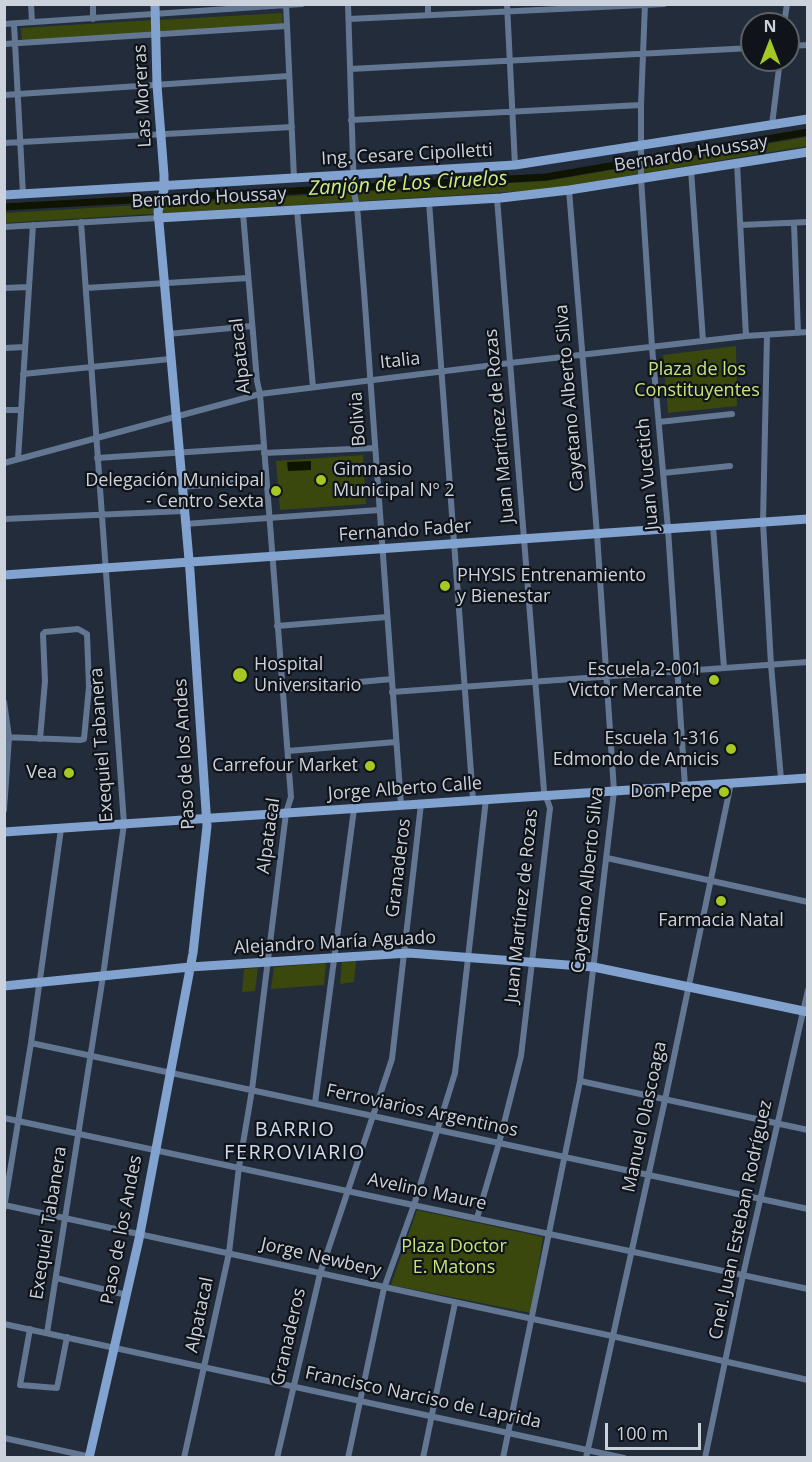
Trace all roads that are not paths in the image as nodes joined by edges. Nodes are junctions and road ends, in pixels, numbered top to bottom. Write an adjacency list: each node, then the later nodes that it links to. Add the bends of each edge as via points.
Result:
1 (32, 4): 15 (street)
2 (93, 4): 13 (street)
3 (302, 4): 7 (street)
4 (348, 4): 14 (street, Bolivia)
5 (428, 4): 12 (street)
6 (664, 4): 8 (street)
7 (286, 5): 11 (street); 18 (street)
8 (645, 5): 9 (street); 23 (street, Juan Vucetich)
9 (584, 6): 10 (street)
10 (507, 7): 12 (street); 24 (street)
11 (155, 9): 13 (street); 19 (street, Las Moreras)
12 (428, 15): 14 (street)
13 (93, 19): 15 (street)
14 (348, 19): 25 (street, Bolivia)
15 (32, 22): 17 (street)
16 (4, 24): 17 (street)
17 (14, 24): 21 (street)
18 (287, 26): 19 (street); 27 (street)
19 (156, 34): 21 (street); 28 (street, Las Moreras)
20 (4, 44): 21 (street)
21 (16, 44): 29 (street)
22 (740, 49): 23 (street)
23 (643, 54): 24 (street); 31 (street, Juan Vucetich)
24 (509, 61): 25 (street); 32 (street)
25 (350, 69): 34 (street, Bolivia)
26 (779, 72): 35 (street)
27 (289, 76): 28 (street); 36 (street)
28 (157, 85): 29 (street); 37 (street, Las Moreras)
29 (19, 94): 30 (street); 38 (street)
30 (4, 95)
31 (641, 105): 32 (street); 41 (street, Juan Vucetich)
32 (513, 112): 34 (street); 43 (street)
33 (807, 119): 35 (street, Ing. Cesare Cipolletti)
34 (351, 120): 46 (street, Bolivia)
35 (772, 125): 41 (street, Ing. Cesare Cipolletti)
36 (292, 127): 37 (street); 45 (street)
37 (160, 134): 38 (street); 48 (street, Las Moreras)
38 (21, 142): 39 (street); 50 (street)
39 (4, 143)
40 (807, 152): 42 (street, Bernardo Houssay)
41 (641, 156): 43 (street, Ing. Cesare Cipolletti); 47 (street, Juan Vucetich)
42 (737, 163): 44 (street, Bernardo Houssay); 62 (street)
43 (515, 165): 46 (street, Ing. Cesare Cipolletti)
44 (691, 170): 47 (street, Bernardo Houssay); 75 (street)
45 (294, 178): 46 (street, Ing. Cesare Cipolletti); 48 (street, Ing. Cesare Cipolletti)
46 (354, 178): 54 (street, Bolivia)
47 (641, 178): 49 (street, Bernardo Houssay); 77 (street, Juan Vucetich)
48 (164, 188): 50 (street, Ing. Cesare Cipolletti); 57 (street, Paso de los Andes)
49 (569, 190): 52 (street, Bernardo Houssay); 79 (street, Cayetano Alberto Silva)
50 (23, 194): 51 (street, Ing. Cesare Cipolletti)
51 (4, 195)
52 (497, 198): 53 (street, Bernardo Houssay); 81 (street, Juan Martínez de Rozas)
53 (429, 202): 54 (street, Bernardo Houssay); 83 (street)
54 (357, 206): 55 (street, Bernardo Houssay); 85 (street, Bolivia)
55 (297, 210): 56 (street, Bernardo Houssay); 86 (street)
56 (243, 213): 57 (street, Bernardo Houssay); 64 (street, Alpatacal)
57 (159, 218): 58 (street, Bernardo Houssay); 65 (street, Paso de los Andes)
58 (81, 222): 61 (street, Bernardo Houssay); 68 (street, Exequiel Tabanera)
59 (807, 222): 60 (street)
60 (794, 223): 62 (street); 71 (street)
61 (33, 225): 63 (street, Bernardo Houssay); 66 (street)
62 (741, 225): 74 (street)
63 (4, 227)
64 (248, 278): 65 (street); 69 (street, Alpatacal)
65 (164, 283): 68 (street); 72 (street, Paso de los Andes)
66 (29, 287): 67 (street); 76 (street)
67 (4, 288)
68 (86, 288): 82 (street, Exequiel Tabanera)
69 (252, 326): 72 (street); 87 (street, Alpatacal)
70 (807, 332): 71 (street, Italia)
71 (798, 333): 73 (street, Italia)
72 (168, 334): 80 (street, Paso de los Andes)
73 (766, 335): 74 (street, Italia); 110 (street)
74 (746, 336): 75 (street, Italia)
75 (703, 341): 77 (street, Italia)
76 (25, 347): 78 (street); 84 (street)
77 (652, 347): 79 (street, Italia); 92 (street, Juan Vucetich)
78 (4, 348)
79 (581, 355): 81 (street, Italia); 114 (street, Cayetano Alberto Silva)
80 (170, 358): 82 (street); 91 (street, Paso de los Andes)
81 (510, 363): 83 (street, Italia); 115 (street, Juan Martínez de Rozas)
82 (91, 367): 84 (street); 93 (street, Exequiel Tabanera)
83 (442, 371): 85 (street, Italia); 116 (street)
84 (23, 374): 89 (street)
85 (370, 379): 86 (street, Italia); 94 (street, Bolivia)
86 (313, 387): 87 (street, Italia)
87 (260, 394): 91 (street, Italia); 95 (street, Alpatacal)
88 (4, 410): 89 (street)
89 (21, 410): 98 (street)
90 (732, 414): 92 (street)
91 (175, 417): 93 (street, Italia); 96 (street, Paso de los Andes)
92 (659, 422): 101 (street, Juan Vucetich)
93 (96, 438): 97 (street, Exequiel Tabanera); 98 (street, Italia)
94 (375, 448): 95 (street); 104 (street, Bolivia)
95 (264, 450): 96 (street); 102 (street, Alpatacal)
96 (178, 453): 97 (street); 103 (street, Paso de los Andes)
97 (98, 458): 106 (street, Exequiel Tabanera)
98 (18, 459): 99 (street, Italia)
99 (4, 463)
100 (730, 466): 101 (street)
101 (663, 473): 113 (street, Juan Vucetich)
102 (266, 480): 103 (street); 107 (street, Alpatacal)
103 (182, 487): 105 (street, Paso de los Andes)
104 (380, 510): 107 (street); 117 (street, Bolivia)
105 (184, 511): 106 (street); 111 (street, Paso de los Andes)
106 (101, 513): 108 (street); 120 (street, Exequiel Tabanera)
107 (269, 518): 111 (street); 118 (street, Alpatacal)
108 (4, 519)
109 (807, 519): 110 (street, Fernando Fader)
110 (763, 522): 112 (street, Fernando Fader); 125 (street)
111 (185, 524): 119 (street, Paso de los Andes)
112 (713, 526): 113 (street, Fernando Fader); 126 (street)
113 (668, 529): 114 (street, Fernando Fader); 127 (street, Juan Vucetich)
114 (597, 534): 115 (street, Fernando Fader); 128 (street, Cayetano Alberto Silva)
115 (524, 539): 116 (street, Fernando Fader); 130 (street, Juan Martínez de Rozas)
116 (455, 544): 117 (street, Fernando Fader); 131 (street)
117 (382, 550): 118 (street, Fernando Fader); 122 (street, Bolivia)
118 (272, 557): 119 (street, Fernando Fader); 123 (street, Alpatacal)
119 (189, 562): 120 (street, Fernando Fader); 153 (street, Paso de los Andes)
120 (105, 568): 121 (street, Fernando Fader); 154 (street, Exequiel Tabanera)
121 (4, 575)
122 (387, 617): 123 (street); 129 (street, Bolivia)
123 (277, 626): 132 (street, Alpatacal)
124 (807, 662): 125 (street)
125 (771, 664): 126 (street); 141 (street)
126 (724, 668): 127 (street)
127 (678, 671): 128 (street); 143 (street, Juan Vucetich)
128 (606, 676): 130 (street); 144 (street, Cayetano Alberto Silva)
129 (392, 679): 132 (street); 133 (street, Bolivia)
130 (536, 681): 131 (street); 145 (street, Juan Martínez de Rozas)
131 (465, 687): 133 (street); 146 (street)
132 (283, 689): 138 (street, Alpatacal)
133 (392, 692): 137 (street, Bolivia)
134 (4, 702): 135 (street)
135 (7, 737): 136 (street); 139 (street)
136 (40, 739): 136 (street, via 80,740 86,736 89,677 84,630 43,634 45,681)
137 (396, 742): 138 (street); 149 (street, Bolivia)
138 (288, 751): 152 (street, Alpatacal, via 291,797)
139 (6, 767): 151 (street)
140 (807, 778): 141 (street, Jorge Alberto Calle)
141 (781, 779): 142 (street, Jorge Alberto Calle)
142 (731, 783): 143 (street, Jorge Alberto Calle); 158 (street, Manuel Olascoaga)
143 (685, 786): 144 (street, Jorge Alberto Calle)
144 (614, 791): 145 (street, Jorge Alberto Calle); 157 (street, Cayetano Alberto Silva)
145 (545, 795): 147 (street, Jorge Alberto Calle); 163 (street, Juan Martínez de Rozas, via 550,808)
146 (473, 800): 147 (street, Jorge Alberto Calle); 148 (street, Jorge Alberto Calle)
147 (486, 800): 161 (street)
148 (422, 804): 149 (street, Jorge Alberto Calle); 160 (street, Granaderos)
149 (400, 805): 150 (street, Jorge Alberto Calle)
150 (354, 809): 152 (street, Jorge Alberto Calle); 162 (street)
151 (4, 810)
152 (286, 813): 153 (street, Jorge Alberto Calle); 164 (street, Alpatacal)
153 (207, 819): 154 (street, Jorge Alberto Calle); 165 (street, Paso de los Andes)
154 (124, 824): 155 (street, Jorge Alberto Calle); 167 (street, Exequiel Tabanera)
155 (61, 829): 156 (street, Jorge Alberto Calle); 168 (street)
156 (4, 832)
157 (607, 858): 158 (street); 166 (street, Cayetano Alberto Silva)
158 (710, 881): 159 (street); 170 (street, Manuel Olascoaga)
159 (807, 902)
160 (403, 953): 161 (street, Alejandro María Aguado); 162 (street, Alejandro María Aguado); 180 (street, Granaderos, via 392,1059)
161 (468, 956): 163 (street, Alejandro María Aguado); 184 (street, via 456,1065)
162 (335, 957): 164 (street, Alejandro María Aguado); 179 (street)
163 (531, 961): 166 (street, Alejandro María Aguado); 187 (street, Juan Martínez de Rozas, via 521,1056)
164 (267, 962): 165 (street, Alejandro María Aguado); 177 (street, Alpatacal)
165 (190, 967): 167 (street, Alejandro María Aguado); 175 (street, Paso de los Andes)
166 (594, 967): 170 (street, Alejandro María Aguado); 176 (street, Cayetano Alberto Silva)
167 (103, 976): 168 (street, Alejandro María Aguado); 174 (street, Exequiel Tabanera)
168 (40, 982): 169 (street, Alejandro María Aguado); 173 (street)
169 (4, 986)
170 (689, 986): 172 (street, Alejandro María Aguado); 178 (street, Manuel Olascoaga)
171 (807, 990): 172 (street, Cnel. Juan Esteban Rodríguez)
172 (805, 1011): 183 (street, Cnel. Juan Esteban Rodríguez)
173 (31, 1043): 174 (street, Ferroviarios Argentinos); 182 (street)
174 (90, 1055): 175 (street, Ferroviarios Argentinos); 186 (street, Exequiel Tabanera)
175 (170, 1072): 177 (street, Ferroviarios Argentinos); 188 (street, Paso de los Andes)
176 (580, 1081): 178 (street); 189 (street, Cayetano Alberto Silva)
177 (252, 1090): 179 (street, Ferroviarios Argentinos); 190 (street, Alpatacal)
178 (665, 1100): 183 (street); 191 (street, Manuel Olascoaga)
179 (315, 1103): 180 (street, Ferroviarios Argentinos)
180 (372, 1116): 184 (street, Ferroviarios Argentinos); 192 (street, Granaderos)
181 (4, 1118): 182 (street, Avelino Maure)
182 (18, 1120): 186 (street, Avelino Maure); 195 (street)
183 (777, 1123): 185 (street); 193 (street, Cnel. Juan Esteban Rodríguez)
184 (438, 1130): 187 (street, Ferroviarios Argentinos); 194 (street)
185 (807, 1130)
186 (78, 1133): 188 (street, Avelino Maure); 197 (street, Exequiel Tabanera)
187 (499, 1143): 189 (street, Ferroviarios Argentinos); 198 (street, Juan Martínez de Rozas)
188 (155, 1150): 190 (street, Avelino Maure); 200 (street, Paso de los Andes)
189 (566, 1157): 191 (street, Ferroviarios Argentinos); 199 (street, Cayetano Alberto Silva)
190 (239, 1167): 192 (street, Avelino Maure); 202 (street, Alpatacal)
191 (648, 1174): 193 (street, Ferroviarios Argentinos); 201 (street, Manuel Olascoaga)
192 (349, 1191): 194 (street, Avelino Maure); 203 (street, Granaderos)
193 (760, 1198): 196 (street, Ferroviarios Argentinos); 204 (street, Cnel. Juan Esteban Rodríguez)
194 (414, 1205): 198 (street, Avelino Maure); 206 (street)
195 (5, 1206): 197 (street, Jorge Newbery)
196 (807, 1209)
197 (65, 1218): 200 (street, Jorge Newbery); 205 (street, Exequiel Tabanera)
198 (477, 1218): 199 (street, Avelino Maure)
199 (550, 1233): 201 (street, Avelino Maure); 210 (street, Cayetano Alberto Silva)
200 (140, 1234): 202 (street, Jorge Newbery); 208 (street, Paso de los Andes)
201 (631, 1251): 204 (street, Avelino Maure); 214 (street, Manuel Olascoaga)
202 (229, 1253): 203 (street, Jorge Newbery); 218 (street, Alpatacal)
203 (320, 1274): 206 (street, Jorge Newbery); 220 (street, Granaderos)
204 (743, 1275): 207 (street, Avelino Maure); 217 (street, Cnel. Juan Esteban Rodríguez)
205 (56, 1278): 208 (street); 213 (street, Exequiel Tabanera)
206 (384, 1288): 209 (street, Jorge Newbery); 221 (street)
207 (807, 1289)
208 (127, 1295): 216 (street, Paso de los Andes)
209 (455, 1303): 210 (street, Jorge Newbery); 222 (street)
210 (532, 1319): 214 (street, Jorge Newbery); 223 (street, Cayetano Alberto Silva)
211 (4, 1324): 212 (street, Francisco Narciso de Laprida)
212 (30, 1329): 213 (street, Francisco Narciso de Laprida); 215 (street, via 20,1385 57,1388)
213 (47, 1333): 215 (street, Francisco Narciso de Laprida)
214 (612, 1336): 217 (street, Jorge Newbery); 225 (street, Manuel Olascoaga)
215 (67, 1337): 216 (street, Francisco Narciso de Laprida)
216 (116, 1347): 218 (street, Francisco Narciso de Laprida); 226 (street, Paso de los Andes)
217 (726, 1361): 219 (street, Jorge Newbery); 234 (street, Cnel. Juan Esteban Rodríguez)
218 (204, 1366): 220 (street, Francisco Narciso de Laprida); 227 (street, Alpatacal)
219 (807, 1380)
220 (294, 1385): 221 (street, Francisco Narciso de Laprida); 228 (street, Granaderos)
221 (361, 1400): 222 (street, Francisco Narciso de Laprida); 229 (street)
222 (432, 1415): 223 (street, Francisco Narciso de Laprida); 230 (street)
223 (508, 1432): 225 (street, Francisco Narciso de Laprida); 231 (street, Cayetano Alberto Silva)
224 (4, 1438): 226 (street)
225 (587, 1449): 232 (street, Manuel Olascoaga); 233 (street, Francisco Narciso de Laprida)
226 (90, 1457)
227 (184, 1458)
228 (277, 1458)
229 (348, 1458)
230 (423, 1458)
231 (503, 1458)
232 (586, 1458)
233 (624, 1458)
234 (705, 1458)

